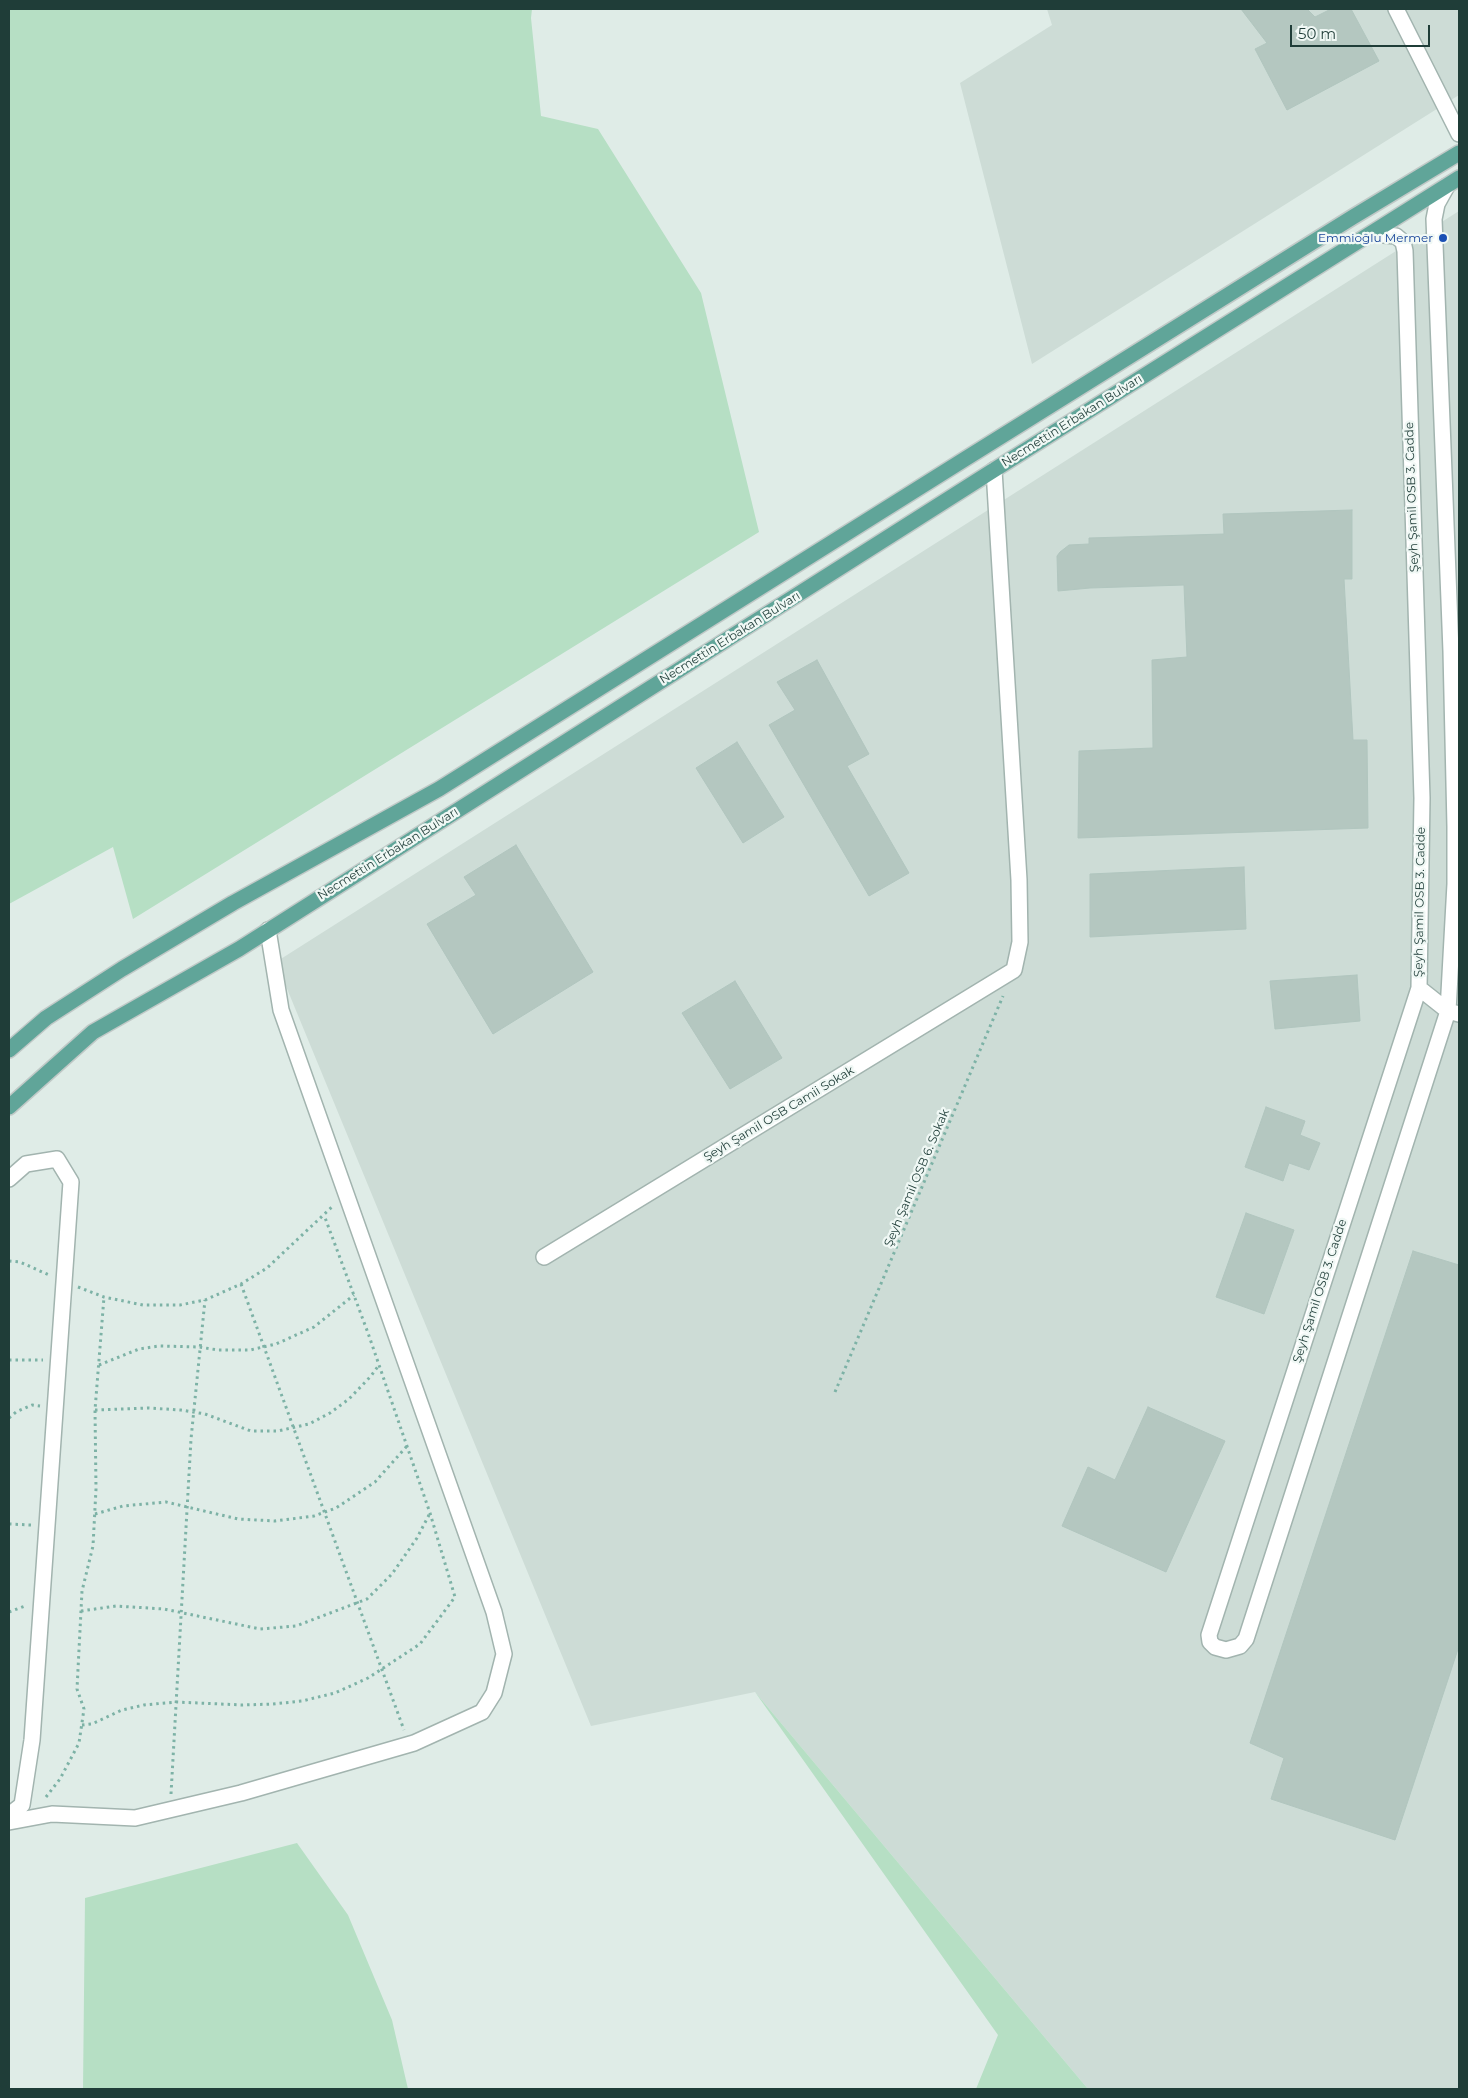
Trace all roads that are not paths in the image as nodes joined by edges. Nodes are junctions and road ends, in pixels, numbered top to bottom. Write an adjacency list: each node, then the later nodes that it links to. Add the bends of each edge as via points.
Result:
1 (1396, 9): 2 (street)
2 (1459, 134)
3 (1459, 153): 10 (main road, Necmettin Erbakan Bulvarı, via 439,789 233,903 122,969 46,1018)
4 (1453, 182): 5 (main road, Necmettin Erbakan Bulvarı); 9 (street, via 1437,204 1434,219 1451,651 1455,817)
5 (1371, 234): 6 (main road, Necmettin Erbakan Bulvarı); 8 (street, Şeyh Şamil OSB 3. Cadde, via 1396,236 1404,242 1405,251 1422,798)
6 (994, 470): 7 (main road, Necmettin Erbakan Bulvarı); 13 (street, Şeyh Şamil OSB Camii Sokak, via 1019,880 1020,942 1014,970)
7 (268, 930): 11 (main road, Necmettin Erbakan Bulvarı, via 93,1032); 15 (street, via 281,1010 494,1612 504,1654 494,1693 482,1712 410,1744 241,1793 136,1818 52,1814)
8 (1419, 988): 9 (street); 9 (street, Şeyh Şamil OSB 3. Cadde, via 1209,1635 1214,1647 1226,1650 1240,1646 1246,1639)
9 (1454, 1013)
10 (9, 1050)
11 (9, 1107)
12 (9, 1179): 14 (street, via 26,1164 57,1159 71,1182 32,1740 22,1805)
13 (544, 1258)
14 (9, 1815)
15 (9, 1822)

